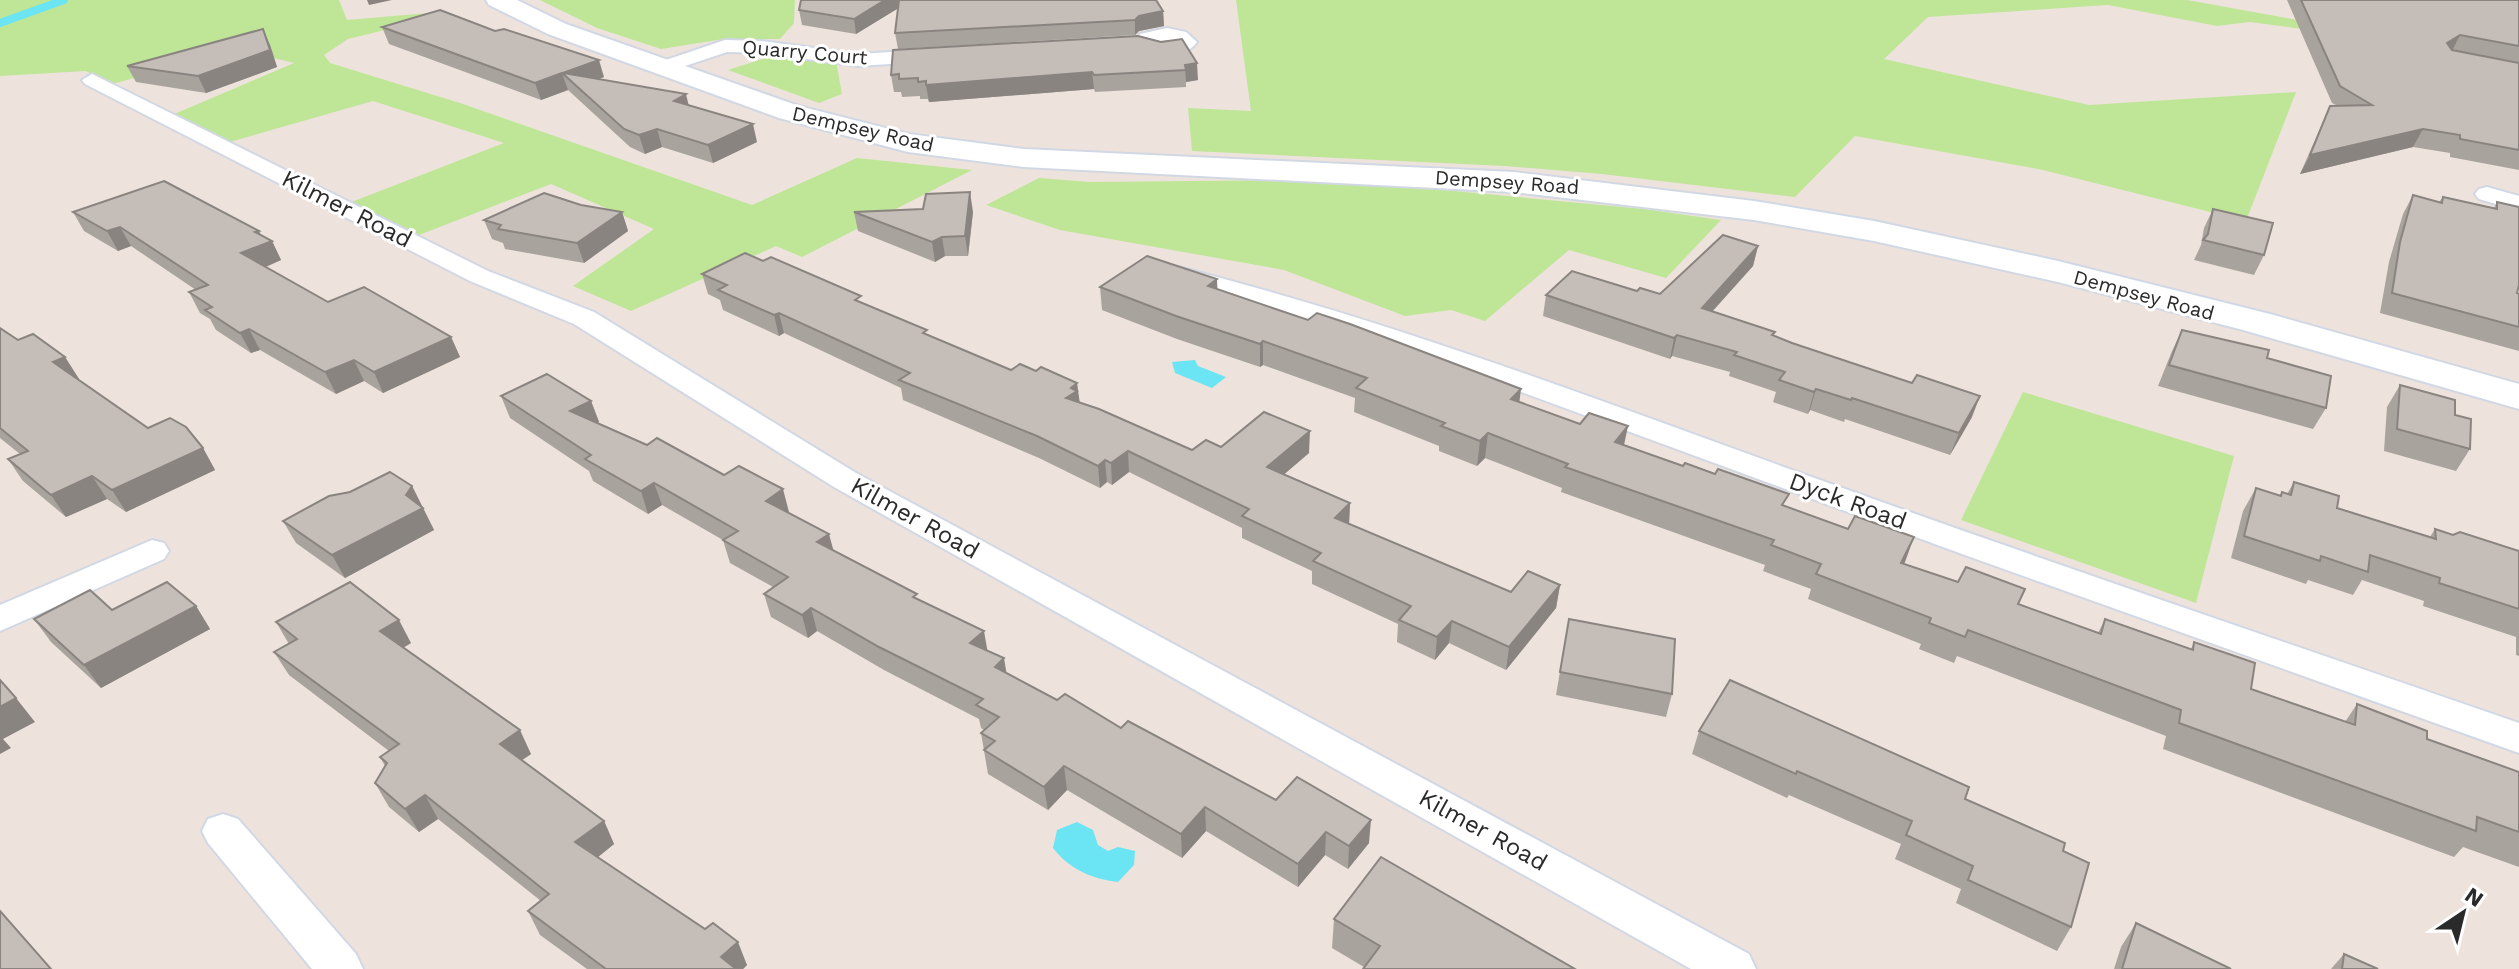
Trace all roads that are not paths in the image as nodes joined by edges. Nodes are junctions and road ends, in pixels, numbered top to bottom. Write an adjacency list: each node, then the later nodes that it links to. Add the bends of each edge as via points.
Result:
1 (498, 0): 3 (street, Dempsey Road, via 557,29)
2 (954, 54): 3 (street, Quarry Court, via 859,60 725,46)
3 (661, 68): 8 (street, Dempsey Road, via 827,124 982,154 1514,182 1800,218 1992,255)
4 (92, 80): 14 (street, Kilmer Road, via 479,276 584,318 845,480)
5 (2487, 194): 6 (street)
6 (2519, 204)
7 (1174, 274): 11 (street, Dyck Road, via 1279,300 1413,343)
8 (2519, 397)
9 (152, 551): 10 (street)
10 (0, 619)
11 (2519, 738)
12 (223, 831): 13 (street)
13 (340, 969)
14 (1733, 969)

